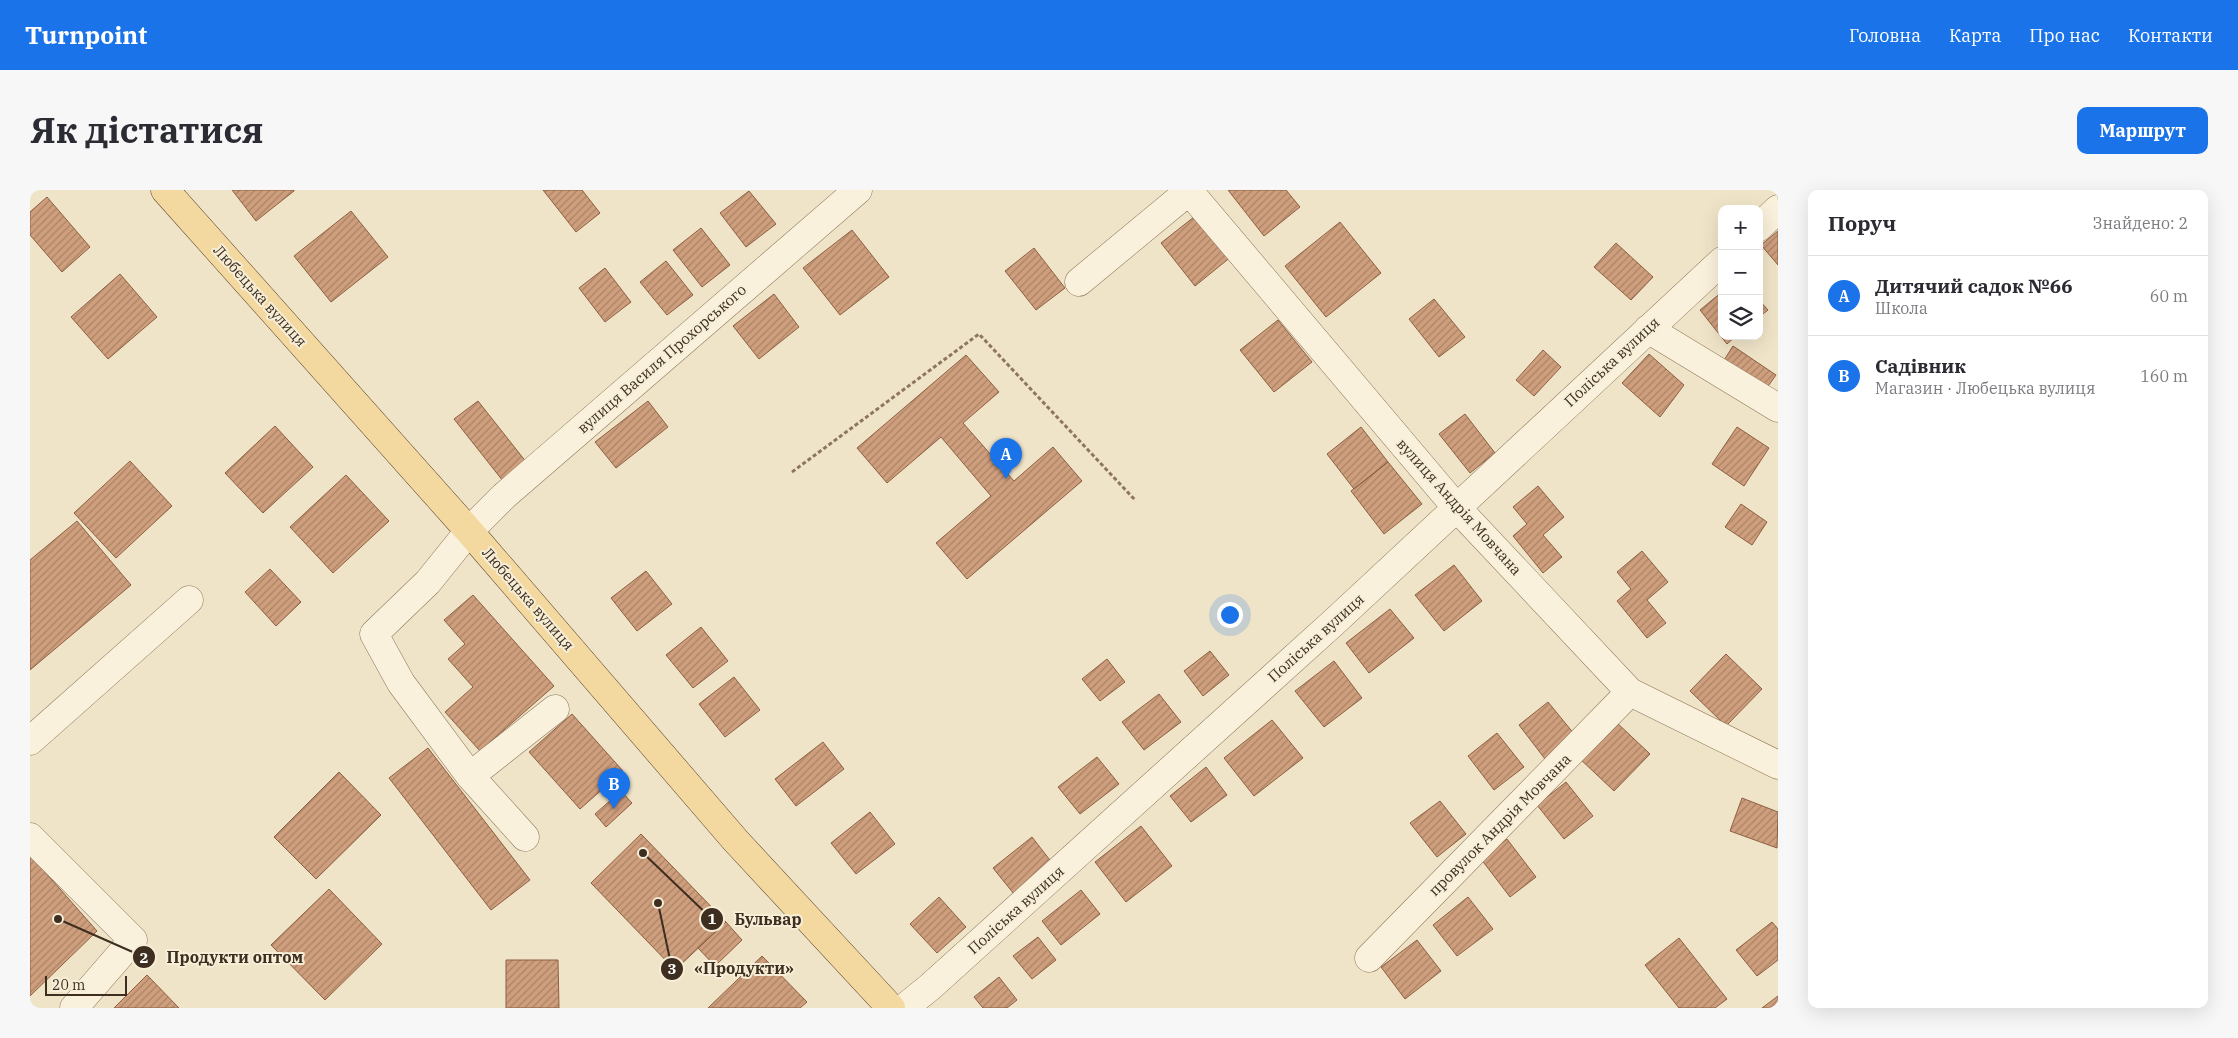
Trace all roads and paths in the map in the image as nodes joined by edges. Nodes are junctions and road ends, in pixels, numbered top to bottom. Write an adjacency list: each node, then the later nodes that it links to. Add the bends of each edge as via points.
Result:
1 (165, 190): 13 (main road, Любецька вулиця)
2 (858, 190): 13 (street, вулиця Василя Прохорського, via 504,496)
3 (1189, 190): 7 (street); 12 (street, вулиця Андрія Мовчана)
4 (1778, 209): 5 (street)
5 (1763, 222)
6 (1718, 265): 8 (street, Поліська вулиця)
7 (1079, 282)
8 (1648, 329): 9 (street); 12 (street, Поліська вулиця)
9 (1778, 408)
10 (792, 472): 11 (path, via 979,334)
11 (1136, 501)
12 (1456, 507): 15 (street, вулиця Андрія Мовчана); 25 (street, Поліська вулиця, via 1326,630)
13 (469, 531): 19 (street, вулиця Василя Прохорського, via 428,582 374,634 401,683); 24 (main road, Любецька вулиця, via 678,775)
14 (189, 600): 17 (street)
15 (1630, 692): 18 (street, вулиця Андрія Мовчана); 22 (street, провулок Андрія Мовчана)
16 (555, 709): 19 (street)
17 (30, 741)
18 (1778, 765)
19 (470, 776): 20 (street)
20 (525, 837)
21 (30, 838): 23 (street, via 133,940)
22 (1369, 958)
23 (74, 1008)
24 (891, 1008)
25 (904, 1008)

